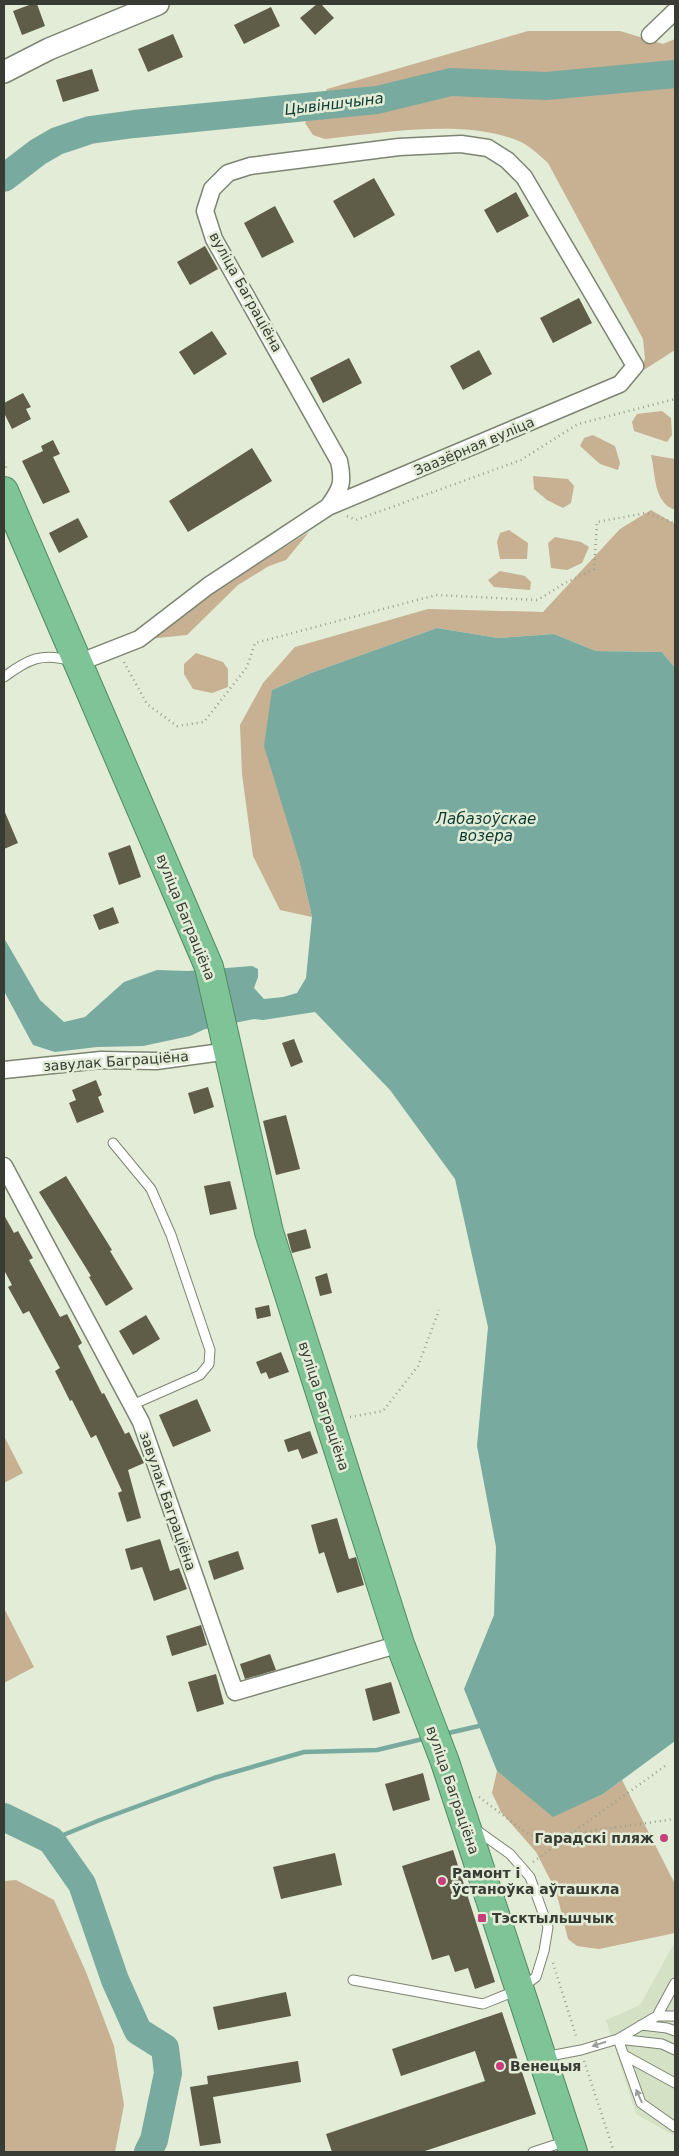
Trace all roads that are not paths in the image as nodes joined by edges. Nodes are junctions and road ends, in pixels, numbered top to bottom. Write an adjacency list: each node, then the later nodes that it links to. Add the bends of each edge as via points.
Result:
1 (158, 4): 4 (street, via 49,49)
2 (675, 10): 3 (street)
3 (650, 35)
4 (4, 72)
5 (620, 384): 7 (street, Заазёрная вуліца); 7 (street, вуліца Баграціёна, via 635,366 524,177 507,160 488,148 461,144 398,147 258,165 228,173 212,189 205,212 214,239 339,461 340,491)
6 (4, 491): 8 (highway, вуліца Баграціёна)
7 (328, 507): 8 (street, вуліца Баграціёна, via 208,586 139,639)
8 (78, 662): 9 (lane, via 57,656 34,658); 10 (highway, вуліца Баграціёна, via 209,967)
9 (4, 677)
10 (226, 1039): 11 (street, завулак Баграціёна, via 156,1061 102,1060); 15 (highway, вуліца Баграціёна, via 269,1232)
11 (4, 1070)
12 (113, 1143): 14 (lane, via 151,1189 171,1235 210,1350 209,1364 200,1375)
13 (4, 1166): 14 (street, завулак Баграціёна)
14 (132, 1405): 15 (street, завулак Баграціёна, via 141,1422 234,1692)
15 (400, 1644): 16 (highway, вуліца Баграціёна)
16 (464, 1822): 19 (highway, вуліца Баграціёна); 19 (lane, via 510,1854 530,1877 548,1927 536,1977)
17 (352, 1980): 19 (lane, via 483,2004)
18 (675, 1983): 21 (lane)
19 (520, 1989): 27 (highway, вуліца Баграціёна)
20 (673, 2015): 21 (lane)
21 (657, 2016): 22 (lane)
22 (641, 2025): 23 (lane); 24 (lane)
23 (675, 2032)
24 (618, 2039): 25 (lane, via 662,2044); 26 (lane); 27 (lane, one-way to 27)
25 (675, 2050)
26 (624, 2055): 28 (lane); 29 (lane, one-way to 26, via 641,2103)
27 (543, 2057): 30 (highway, вуліца Баграціёна)
28 (675, 2083)
29 (675, 2127)
30 (571, 2146): 31 (lane)
31 (533, 2152)

